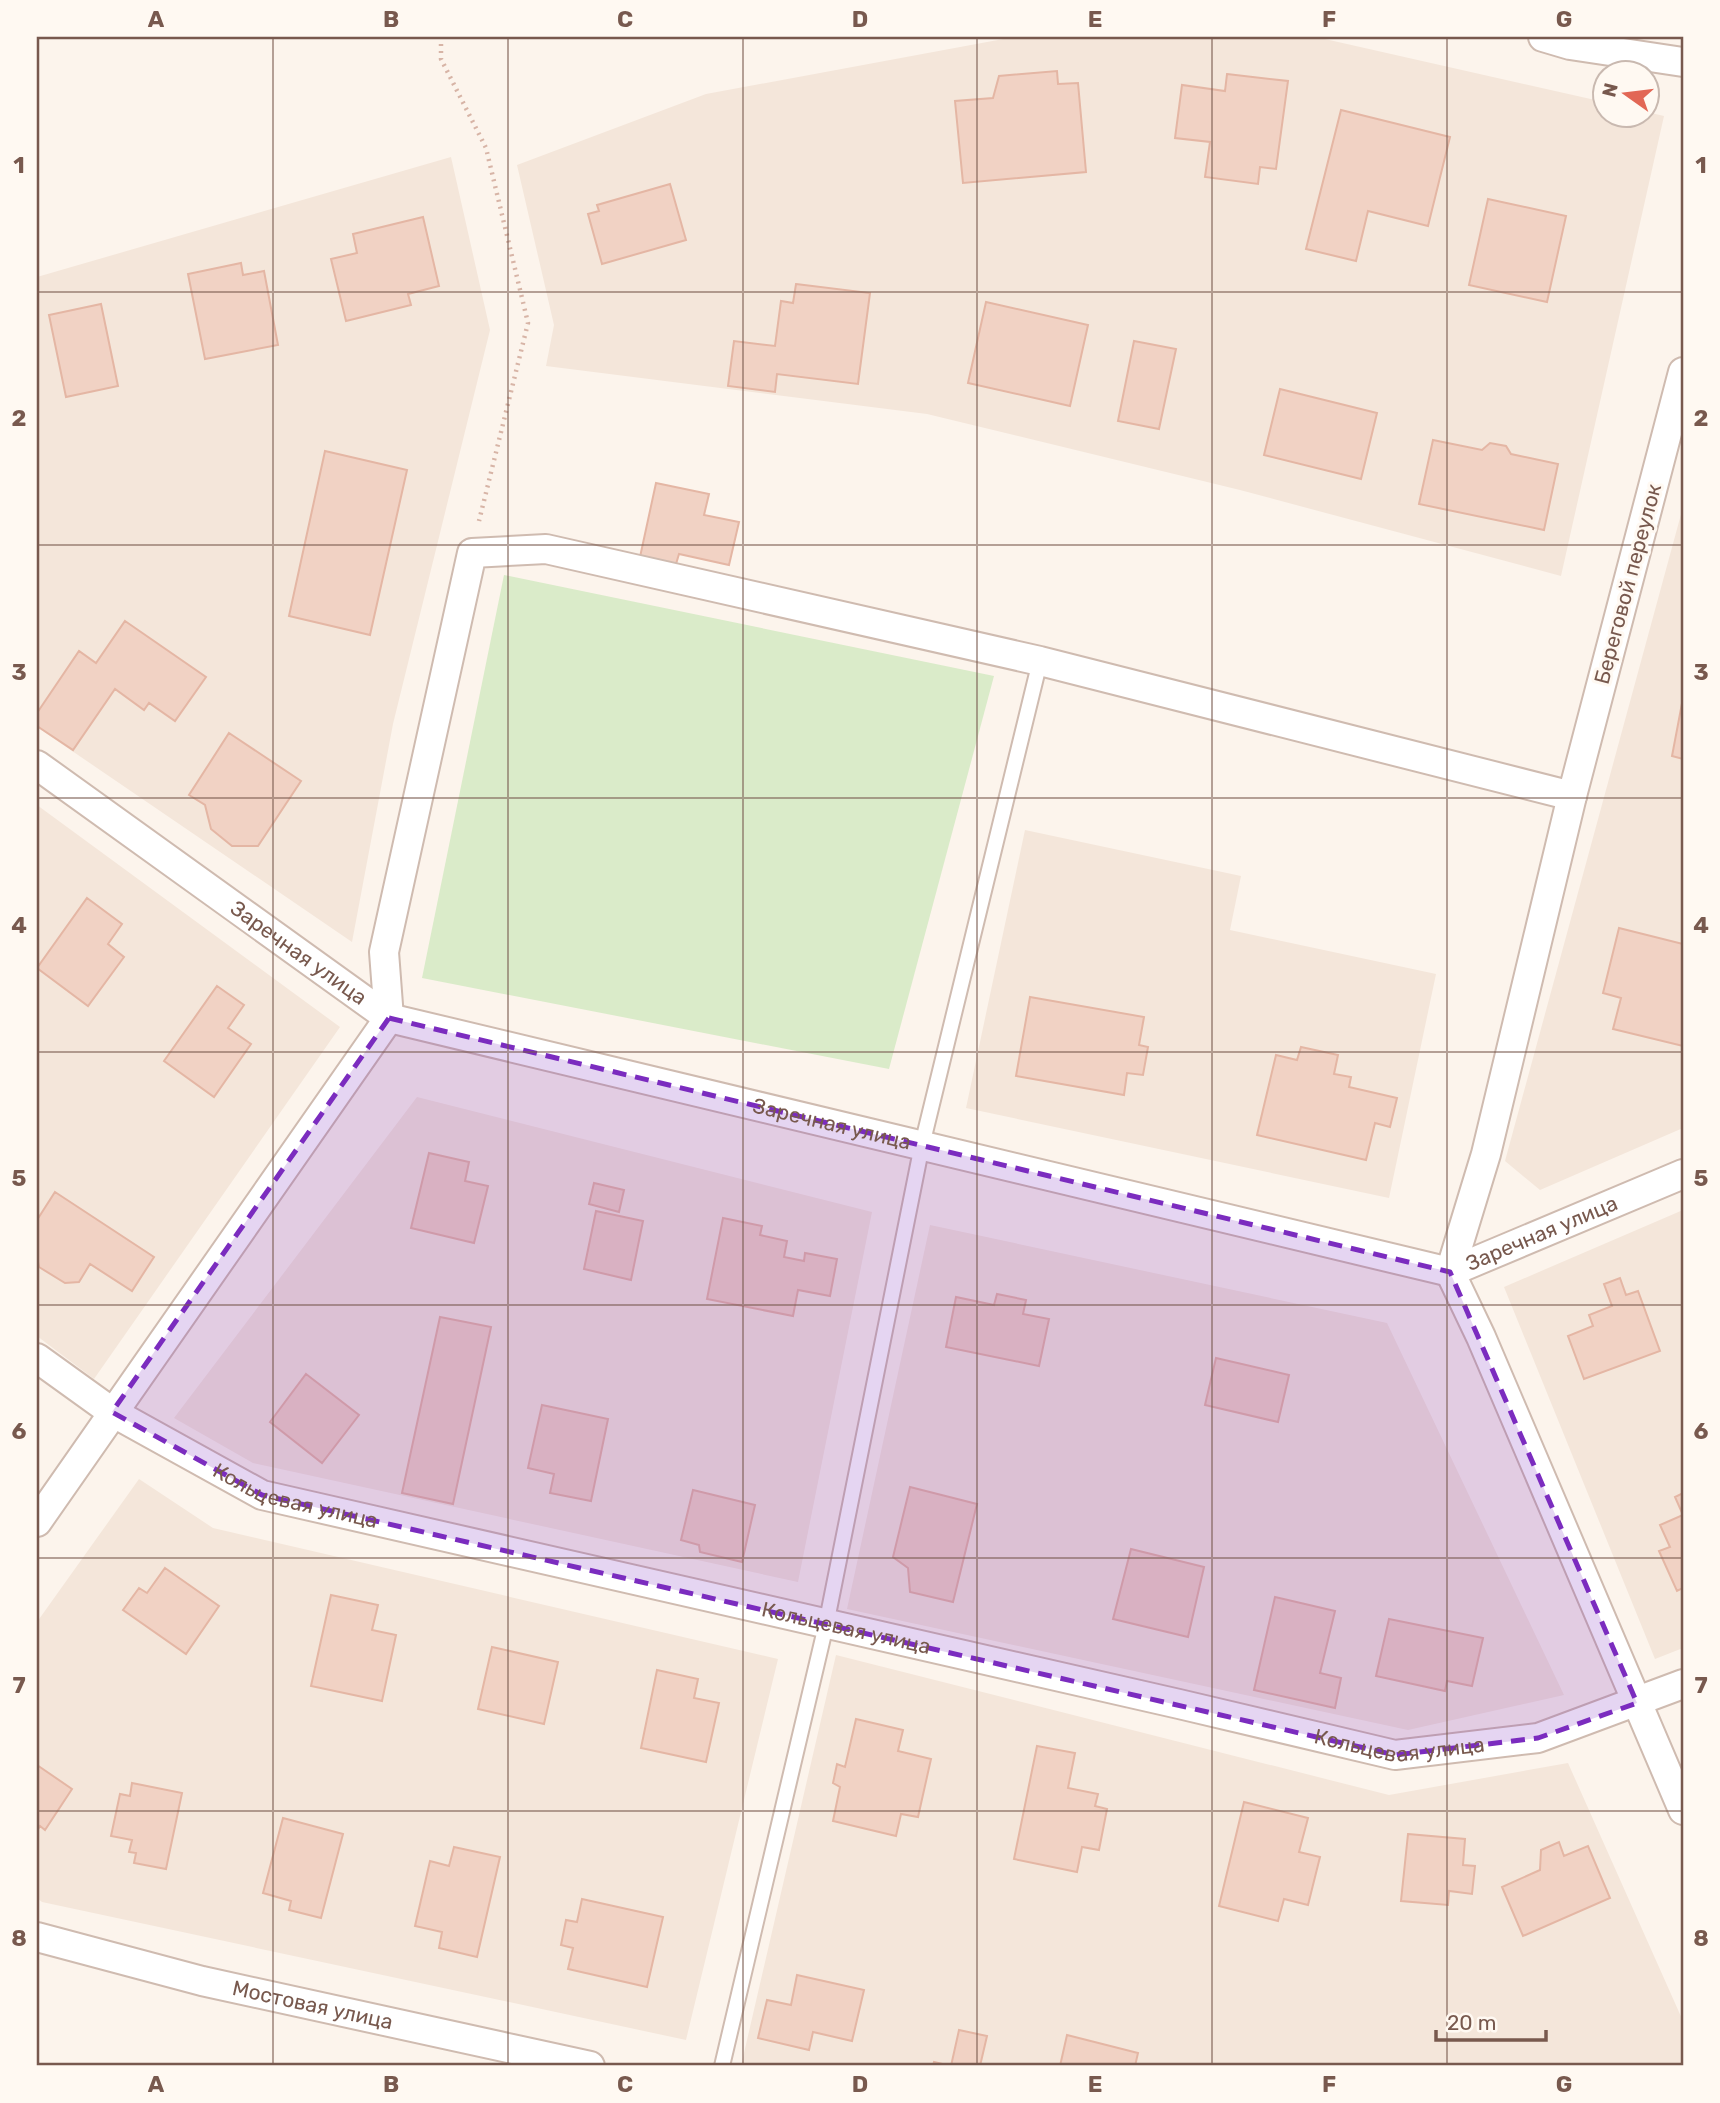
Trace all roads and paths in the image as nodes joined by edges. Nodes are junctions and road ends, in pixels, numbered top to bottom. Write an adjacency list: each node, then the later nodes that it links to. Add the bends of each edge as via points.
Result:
1 (441, 37): 5 (path, via 441,59 486,148 528,323)
2 (1544, 37): 3 (street)
3 (1683, 62)
4 (1683, 372): 8 (street, Береговой переулок)
5 (472, 553): 6 (street, via 546,549); 9 (street, via 384,952)
6 (1040, 662): 8 (street); 10 (lane)
7 (37, 765): 9 (street, Заречная улица)
8 (1572, 796): 12 (street, Береговой переулок, via 1486,1154)
9 (389, 1017): 10 (street, Заречная улица); 14 (street)
10 (922, 1145): 12 (street, Заречная улица); 16 (lane)
11 (1683, 1174): 12 (street, Заречная улица)
12 (1450, 1272): 18 (street)
13 (37, 1358): 14 (street, Кольцевая улица)
14 (112, 1412): 15 (street); 16 (street, Кольцевая улица, via 262,1495)
15 (37, 1522)
16 (826, 1625): 18 (street, Кольцевая улица, via 1395,1755 1538,1738); 22 (lane)
17 (1683, 1684): 18 (street, Кольцевая улица)
18 (1637, 1703): 19 (street)
19 (1683, 1810)
20 (37, 1937): 21 (street, Мостовая улица, via 202,1981)
21 (590, 2066)
22 (722, 2066)

